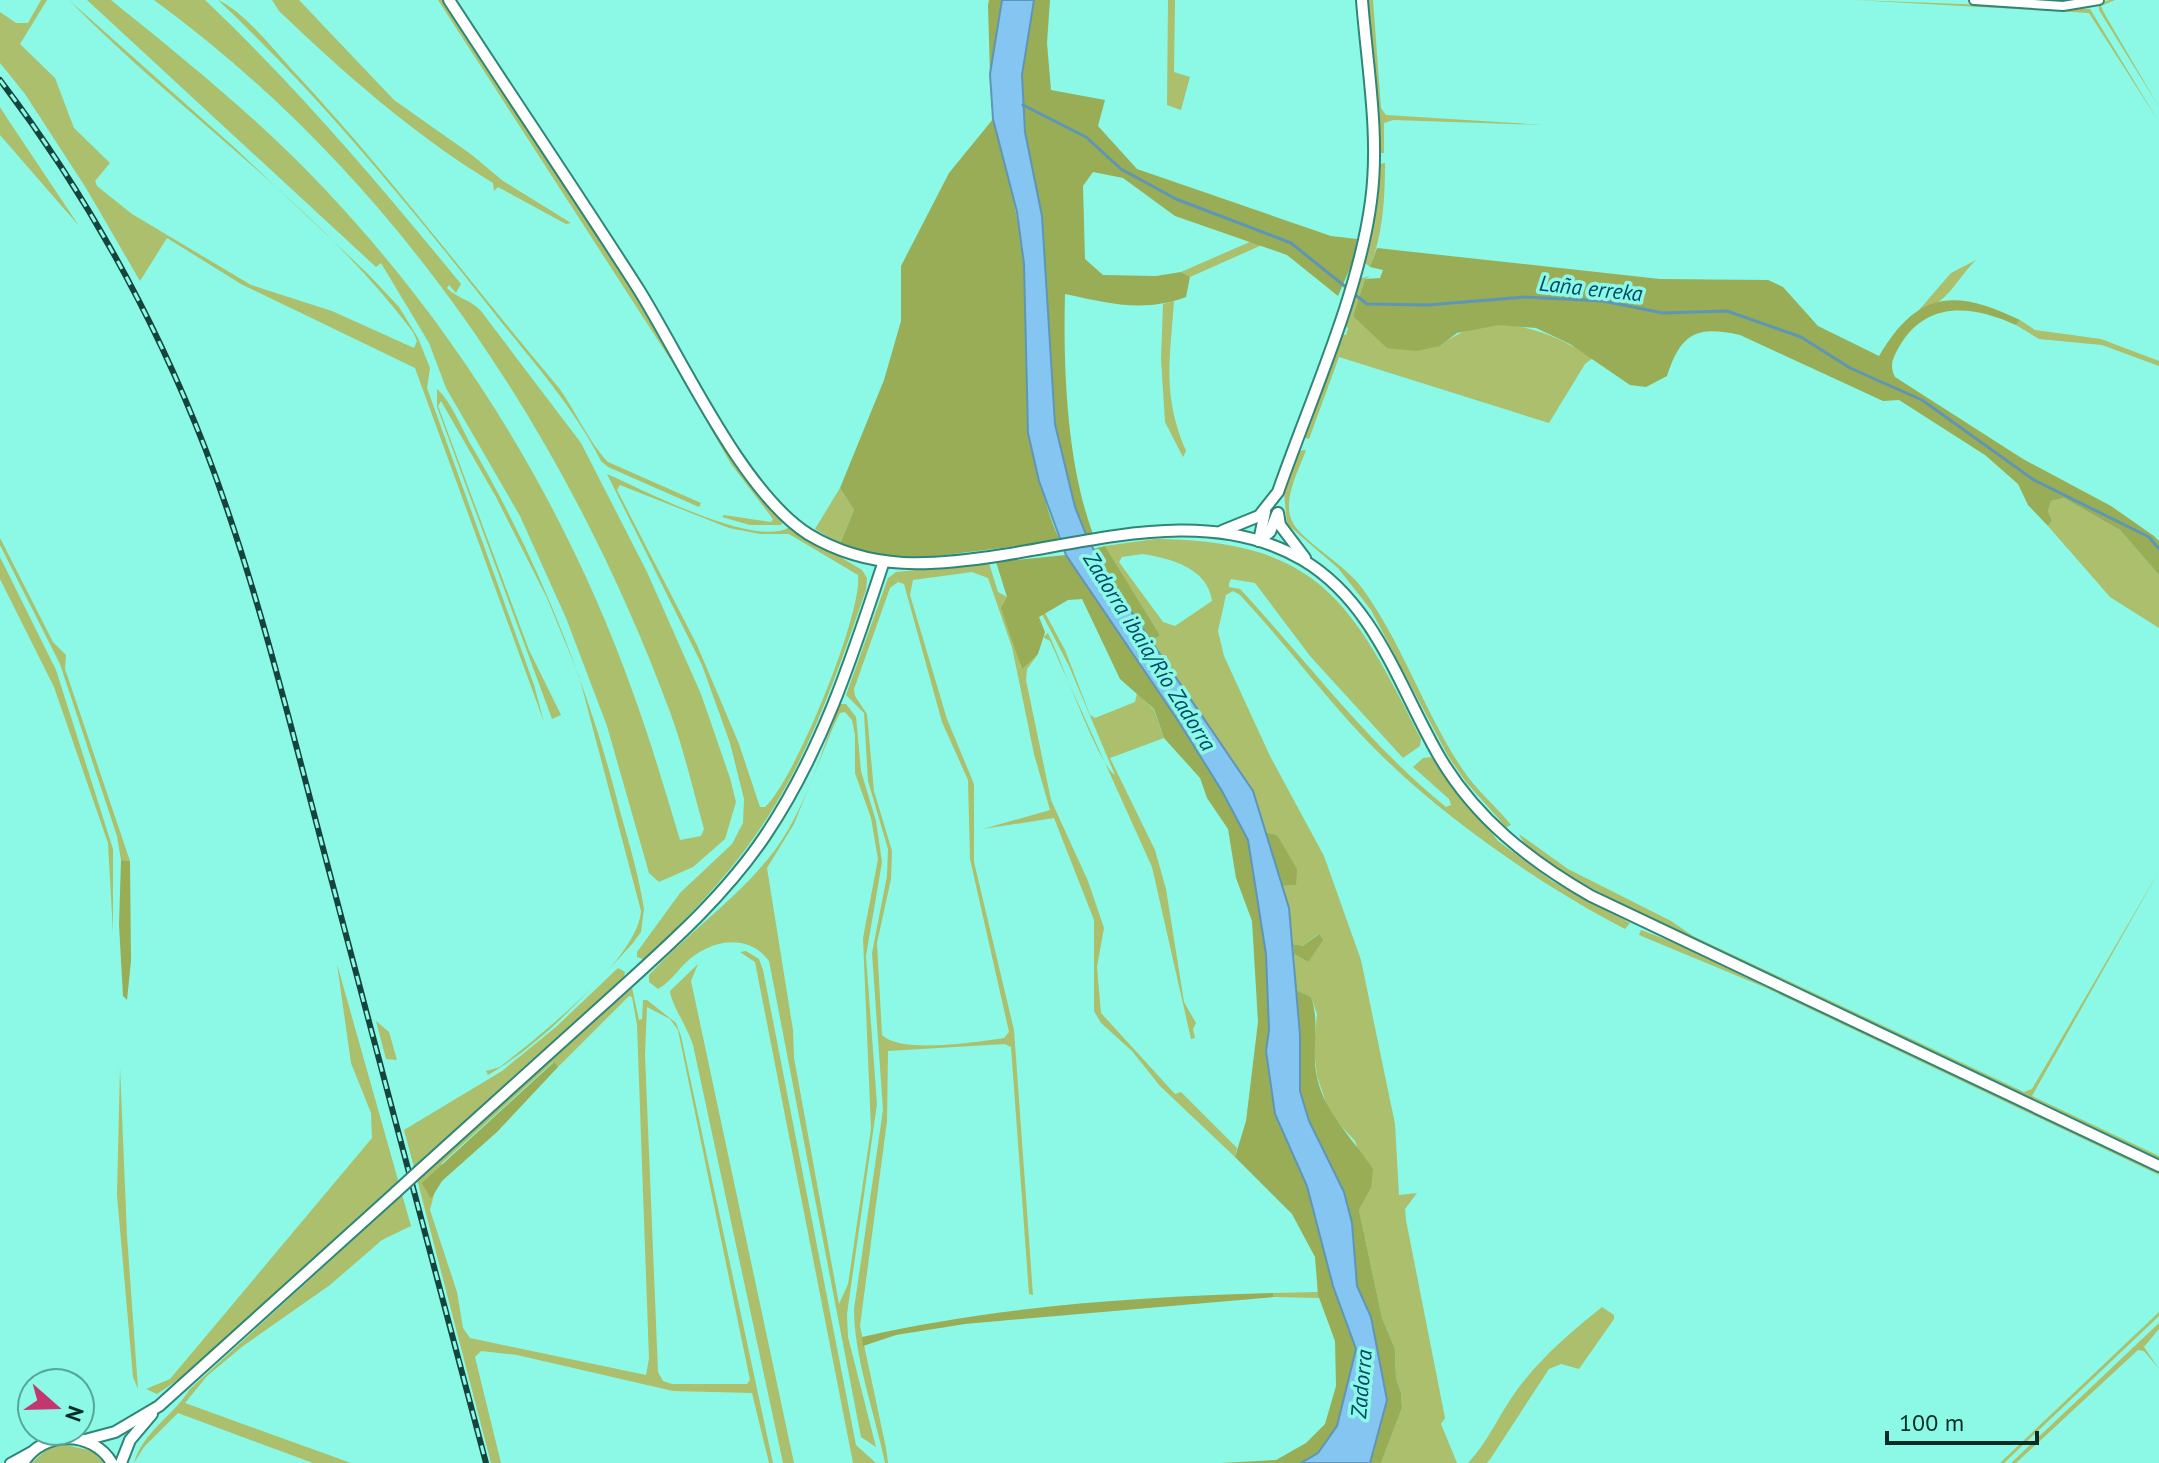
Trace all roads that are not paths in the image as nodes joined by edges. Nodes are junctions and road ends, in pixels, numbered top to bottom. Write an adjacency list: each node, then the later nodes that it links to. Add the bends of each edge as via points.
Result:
1 (449, 0): 8 (street, via 764,493 805,532)
2 (1362, 0): 5 (street, via 1374,161 1371,201 1360,256)
3 (1974, 0): 4 (street, via 2063,6)
4 (2099, 0)
5 (1272, 510): 6 (street); 7 (street); 9 (street)
6 (1220, 531): 7 (street); 8 (street, via 1148,534 945,563)
7 (1259, 541): 9 (street)
8 (883, 564): 11 (street, bridge, via 819,740 783,808 743,866 636,976)
9 (1312, 566): 10 (street, via 1363,614 1441,759 1483,815 1551,873)
10 (2159, 1166)
11 (159, 1406): 12 (street); 19 (street, via 130,1440)
12 (96, 1437)
13 (96, 1446): 18 (street)
14 (38, 1447): 15 (street)
15 (34, 1449): 16 (street); 17 (street)
16 (10, 1463)
17 (23, 1463)
18 (112, 1463)
19 (121, 1463)

